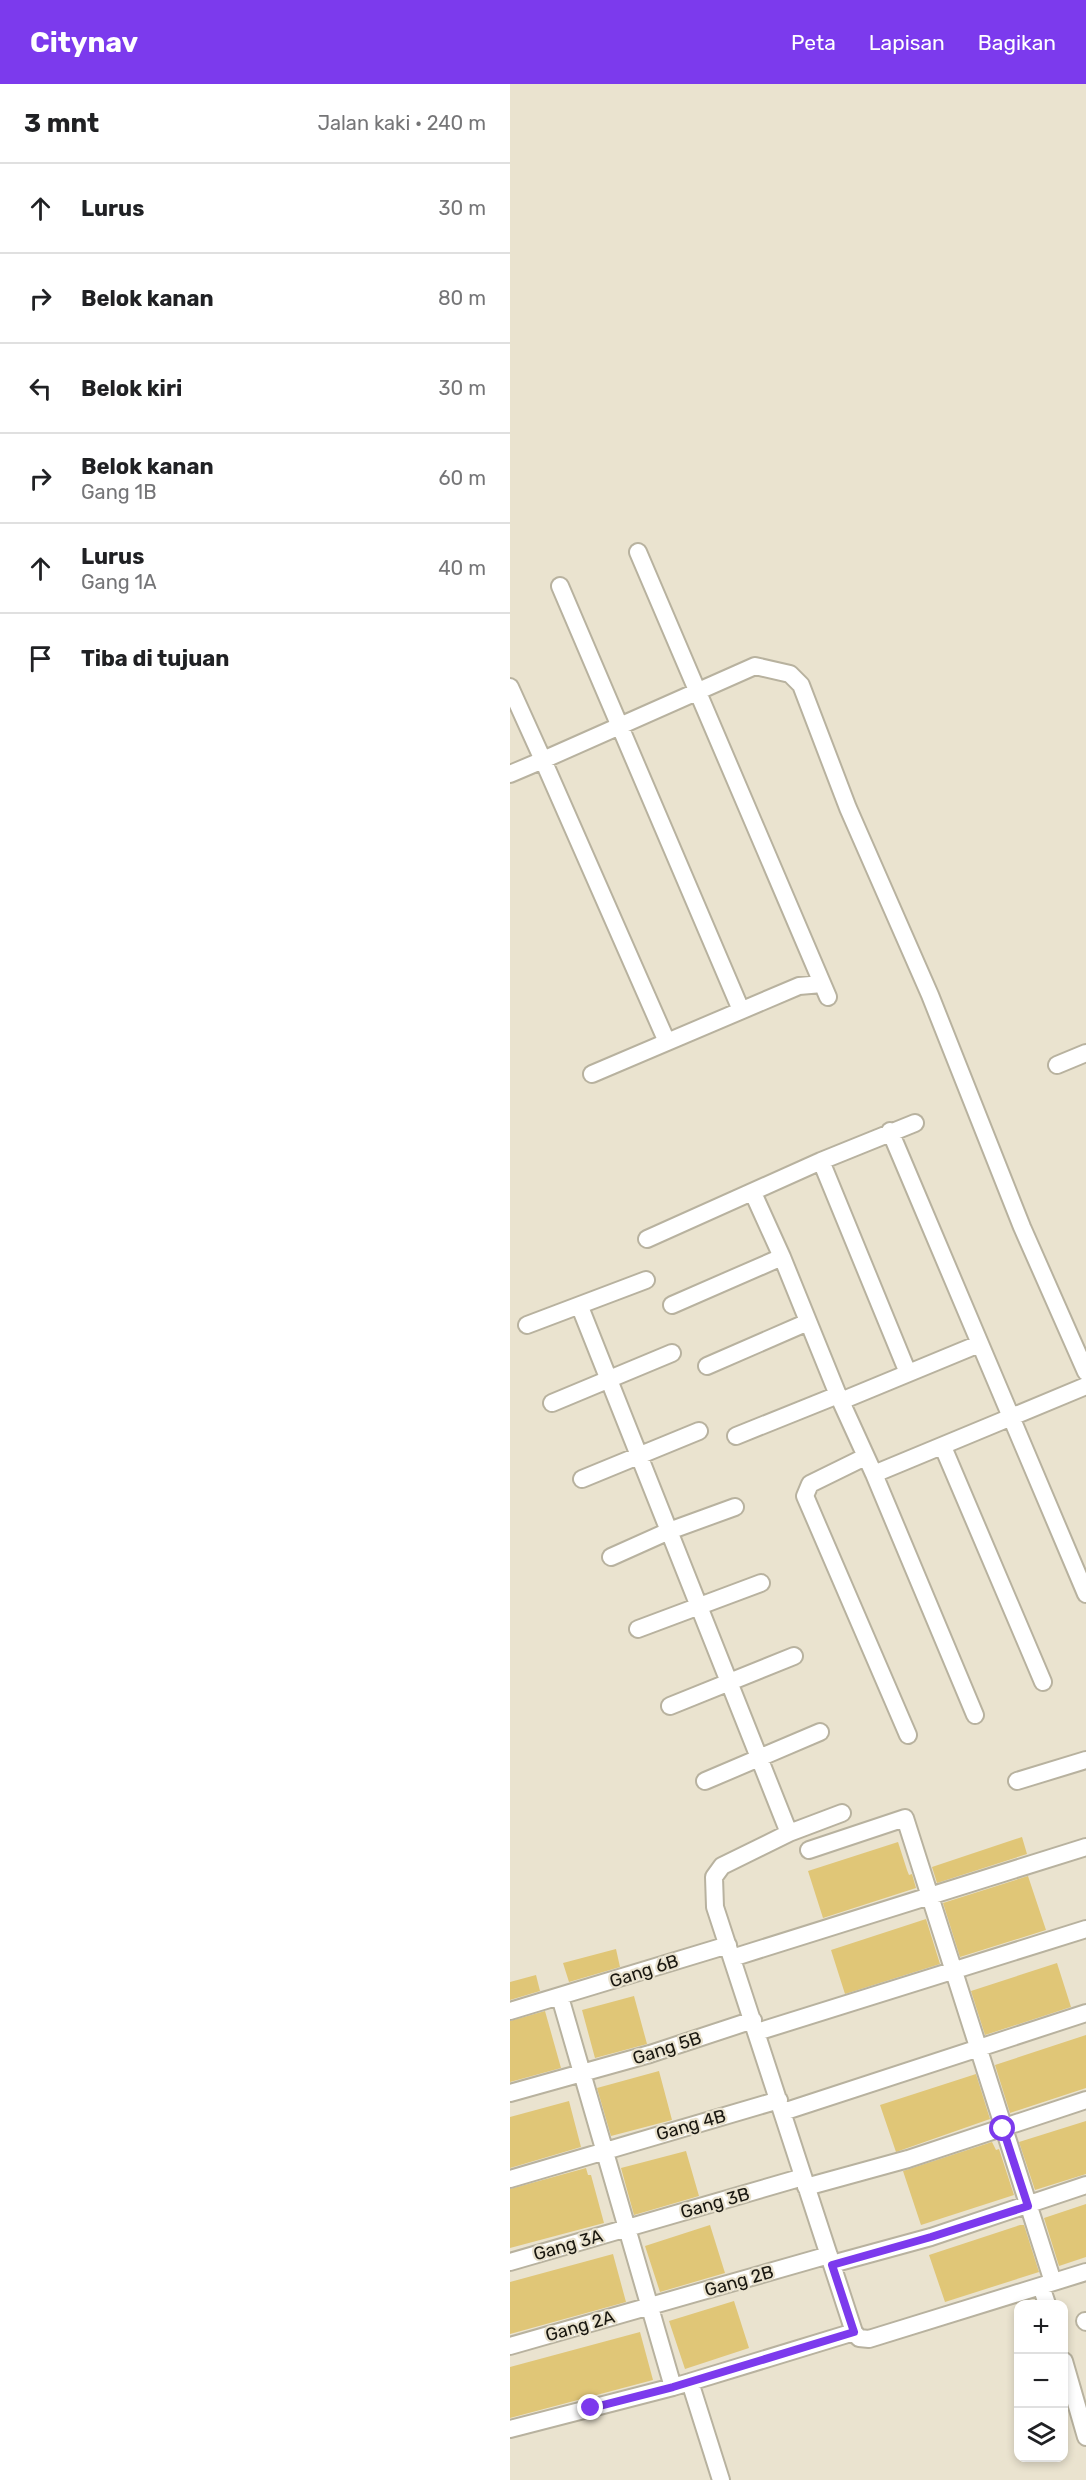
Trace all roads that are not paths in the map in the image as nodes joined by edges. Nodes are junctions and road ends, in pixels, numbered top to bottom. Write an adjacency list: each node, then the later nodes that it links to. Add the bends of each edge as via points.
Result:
1 (638, 552): 4 (street)
2 (560, 586): 5 (street)
3 (510, 687): 6 (street)
4 (698, 693): 5 (street); 8 (street, via 825,990 799,986); 27 (street, via 755,666 790,674 801,685 848,808)
5 (620, 727): 6 (street); 8 (street)
6 (543, 760): 7 (street); 9 (street)
7 (510, 774)
8 (741, 1011): 9 (street)
9 (667, 1042): 12 (street)
10 (1086, 1053): 11 (street)
11 (1057, 1065)
12 (592, 1074)
13 (915, 1123): 14 (street)
14 (890, 1131): 15 (street); 24 (street)
15 (821, 1161): 16 (street); 28 (street)
16 (753, 1193): 17 (street); 18 (street)
17 (647, 1239)
18 (782, 1257): 20 (street); 22 (street)
19 (646, 1280): 21 (street)
20 (672, 1305)
21 (580, 1307): 23 (street); 29 (street)
22 (808, 1322): 26 (street); 31 (street)
23 (527, 1325)
24 (978, 1344): 28 (street); 33 (street)
25 (672, 1353): 29 (street)
26 (707, 1366)
27 (1086, 1372)
28 (908, 1373): 31 (street)
29 (610, 1379): 32 (street); 37 (street)
30 (1086, 1386): 33 (street)
31 (839, 1398): 35 (street); 38 (street)
32 (552, 1403)
33 (1011, 1419): 36 (street); 45 (street)
34 (699, 1431): 37 (street)
35 (736, 1436)
36 (943, 1447): 39 (street); 49 (street)
37 (640, 1454): 40 (street); 42 (street)
38 (866, 1457): 39 (street); 54 (street, via 810,1484 805,1496)
39 (874, 1474): 52 (street)
40 (582, 1479)
41 (735, 1507): 42 (street)
42 (669, 1532): 43 (street); 46 (street)
43 (611, 1557)
44 (761, 1583): 46 (street)
45 (1086, 1594)
46 (698, 1607): 47 (street); 50 (street)
47 (638, 1629)
48 (794, 1656): 50 (street)
49 (1043, 1682)
50 (729, 1683): 51 (street); 55 (street)
51 (670, 1706)
52 (975, 1715)
53 (820, 1732): 55 (street)
54 (908, 1735)
55 (759, 1759): 57 (street); 60 (street)
56 (1086, 1760): 58 (street)
57 (705, 1781)
58 (1017, 1781)
59 (842, 1814): 60 (street)
60 (789, 1833): 65 (street, via 722,1866 714,1877 715,1907)
61 (1086, 1847): 63 (street, Gang 6B)
62 (809, 1850): 63 (street, via 905,1818)
63 (931, 1896): 65 (street, Gang 6B); 66 (street)
64 (1086, 1929): 66 (street, Gang 5B)
65 (730, 1951): 67 (street, Gang 6B); 70 (street)
66 (954, 1972): 70 (street, Gang 5B); 71 (street)
67 (560, 1997): 68 (street, Gang 6B); 72 (street)
68 (510, 2011)
69 (1086, 2013): 71 (street, Gang 4B)
70 (755, 2026): 72 (street, Gang 5B); 75 (street)
71 (978, 2048): 75 (street, Gang 4B); 76 (street)
72 (580, 2073): 73 (street, Gang 5B); 77 (street)
73 (510, 2093)
74 (1086, 2100): 76 (street, Gang 3B)
75 (781, 2106): 77 (street, Gang 4B); 79 (street)
76 (1003, 2129): 79 (street, Gang 3B, via 908,2159); 81 (street)
77 (603, 2150): 78 (street, Gang 4B); 82 (street)
78 (510, 2179)
79 (804, 2182): 82 (street, Gang 3B); 83 (street)
80 (1086, 2185): 81 (street, Gang 2B)
81 (1028, 2206): 83 (street, Gang 2B, via 931,2237); 86 (street)
82 (627, 2229): 84 (street, Gang 3A); 88 (street)
83 (830, 2260): 88 (street, Gang 2B); 89 (street)
84 (510, 2262)
85 (1086, 2272): 86 (street)
86 (1047, 2284): 87 (street); 89 (street, via 869,2339 859,2338)
87 (1047, 2300)
88 (650, 2307): 90 (street, Gang 2A); 93 (street)
89 (854, 2332): 92 (street)
90 (510, 2346)
91 (1068, 2375): 95 (street)
92 (690, 2382): 93 (street); 96 (street)
93 (673, 2387): 94 (street)
94 (510, 2429)
95 (1086, 2437)
96 (721, 2480)

